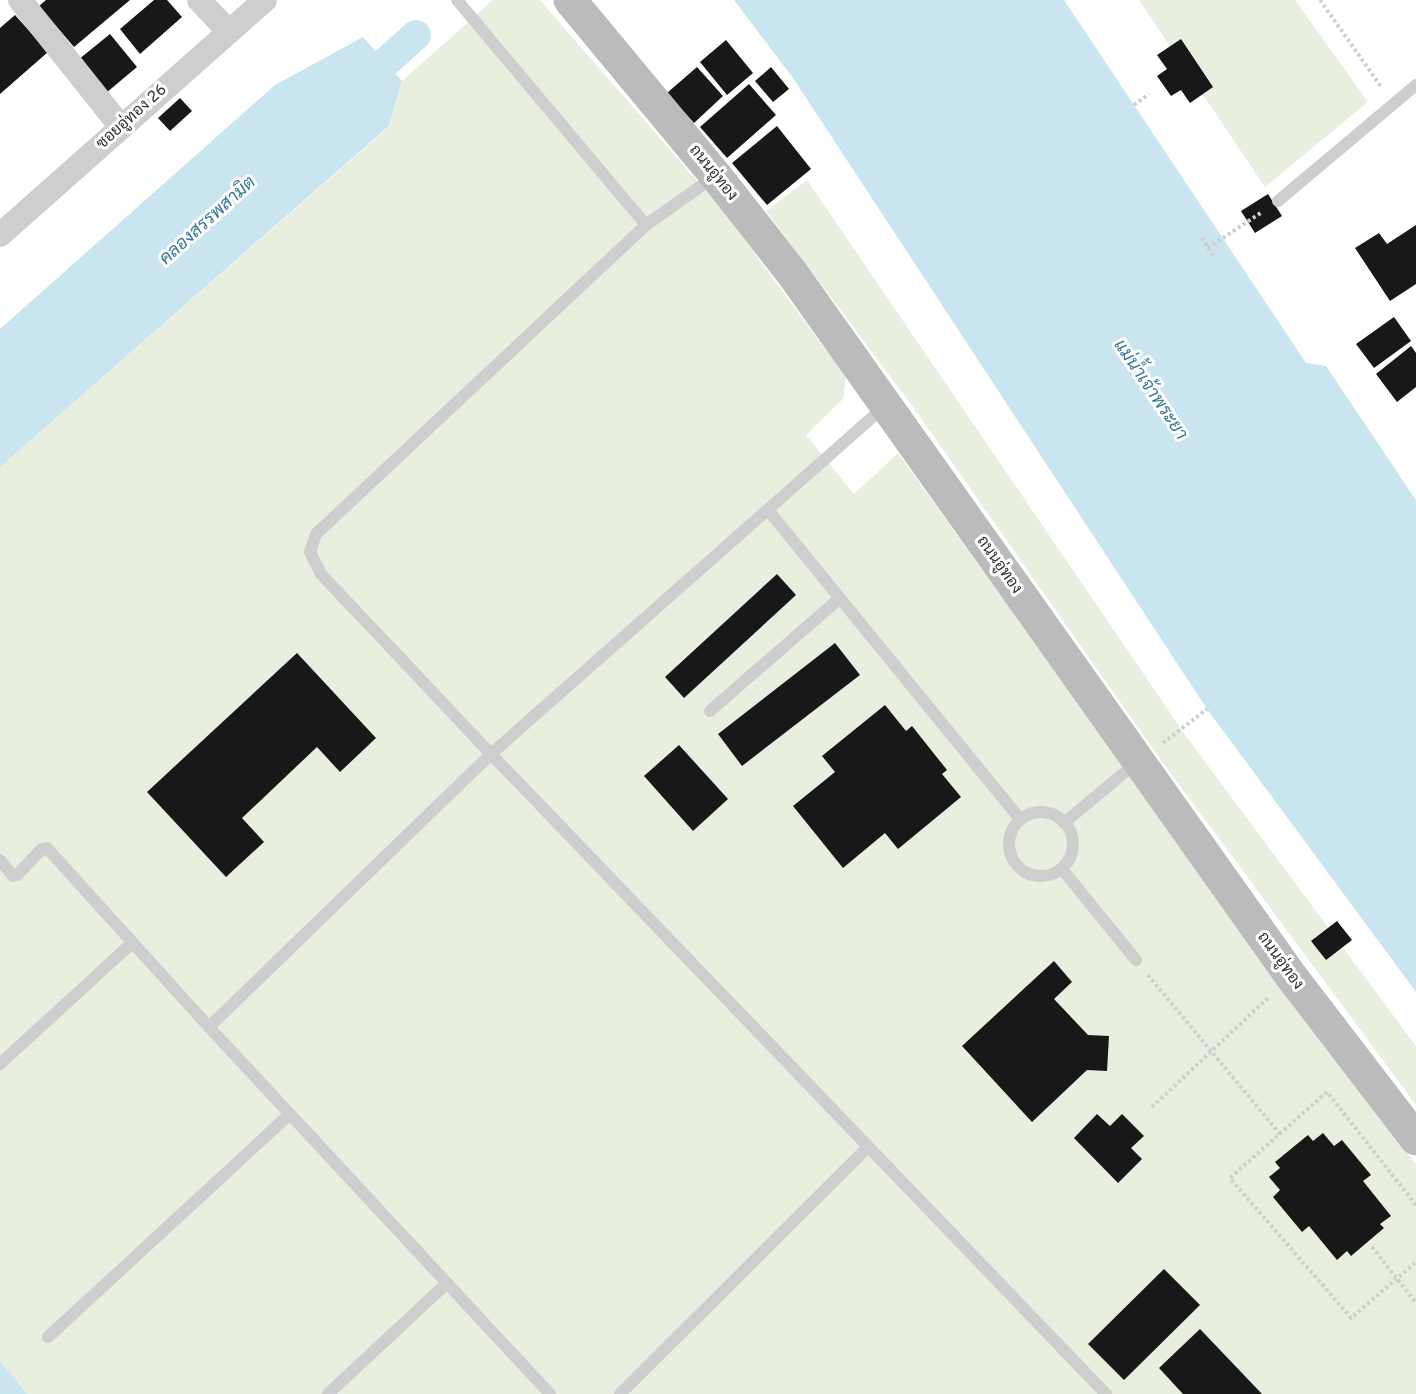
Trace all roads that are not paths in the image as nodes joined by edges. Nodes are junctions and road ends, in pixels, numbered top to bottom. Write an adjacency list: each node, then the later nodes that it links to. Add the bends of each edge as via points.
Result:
1 (20, 0): 8 (street)
2 (199, 0): 6 (street)
3 (265, 0): 6 (street, ซอยอู่ทอง 26)
4 (457, 0): 11 (lane)
5 (570, 0): 9 (main road, ถนนอู่ทอง)
6 (229, 32): 8 (street, ซอยอู่ทอง 26)
7 (1416, 85): 10 (lane)
8 (121, 127): 12 (street, ซอยอู่ทอง 26)
9 (716, 176): 11 (lane); 13 (main road, ถนนอู่ทอง, via 792,273)
10 (1278, 201)
11 (645, 225): 17 (lane, via 316,534 310,552 321,574)
12 (0, 235)
13 (886, 405): 14 (lane); 18 (main road, ถนนอู่ทอง)
14 (768, 510): 15 (lane); 17 (lane)
15 (840, 598): 16 (lane); 19 (lane)
16 (710, 711)
17 (491, 754): 25 (lane); 29 (lane)
18 (1138, 762): 20 (lane); 28 (main road, ถนนอู่ทอง, via 1291,976)
19 (1020, 819): 20 (lane, via 1040,812 1051,813); 22 (lane, via 1009,839 1013,861 1020,869 1041,877)
20 (1065, 823): 22 (lane, via 1072,849)
21 (0, 860): 23 (lane, via 13,876 17,875 40,850 47,848)
22 (1062, 868): 24 (lane)
23 (132, 943): 25 (lane); 26 (lane)
24 (1136, 960)
25 (209, 1027): 27 (lane)
26 (0, 1065)
27 (290, 1113): 30 (lane); 31 (lane)
28 (1416, 1139)
29 (868, 1147): 34 (lane); 35 (lane)
30 (447, 1283): 32 (lane); 33 (lane)
31 (48, 1337)
32 (328, 1394)
33 (550, 1394)
34 (620, 1394)
35 (1106, 1394)

